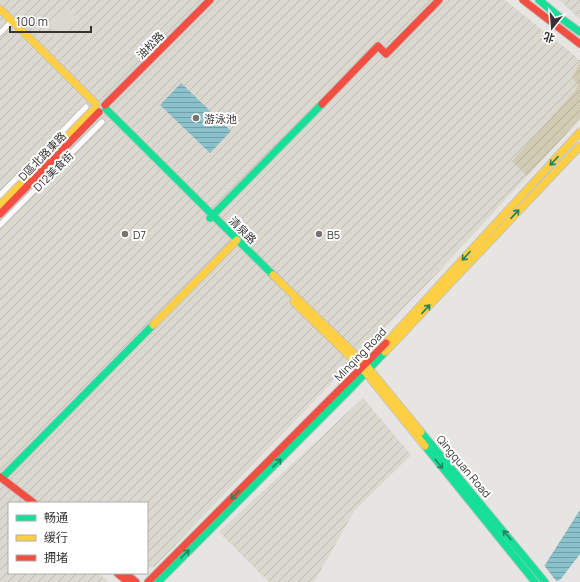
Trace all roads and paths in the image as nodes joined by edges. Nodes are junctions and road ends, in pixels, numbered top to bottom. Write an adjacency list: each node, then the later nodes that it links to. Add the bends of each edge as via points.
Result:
1 (204, 0): 11 (main road, 油松路)
2 (210, 0): 11 (main road, 油松路)
3 (439, 0): 18 (main road, via 386,54 378,46)
4 (523, 0): 10 (main road)
5 (539, 0): 8 (main road)
6 (0, 9): 7 (main road, 清泉路)
7 (12, 21): 9 (street); 11 (main road, 清泉路)
8 (580, 32)
9 (0, 33)
10 (580, 44)
11 (101, 108): 16 (main road); 17 (main road, D區北路東路); 18 (main road, 清泉路)
12 (102, 122): 17 (street, D12美食街)
13 (580, 132): 21 (main road, Minqing Road, one-way to 21)
14 (580, 146): 21 (main road, Minqing Road, one-way to 14)
15 (0, 195): 15 (street, via 81,113 86,107)
16 (0, 205)
17 (3, 217): 19 (street, D12美食街)
18 (211, 217): 20 (main road, 清泉路)
19 (0, 225)
20 (236, 241): 21 (main road, 清泉路); 22 (main road)
21 (366, 369): 29 (main road, Minqing Road, one-way to 29); 30 (main road, Minqing Road, one-way to 21); 31 (main road, Qingquan Road, one-way to 31); 32 (main road, Qingquan Road, one-way to 21)
22 (0, 479): 23 (main road); 24 (main road)
23 (26, 502)
24 (33, 502)
25 (118, 574): 27 (main road)
26 (126, 574): 28 (main road)
27 (129, 582)
28 (136, 582)
29 (148, 582)
30 (158, 582)
31 (535, 582)
32 (545, 582)

